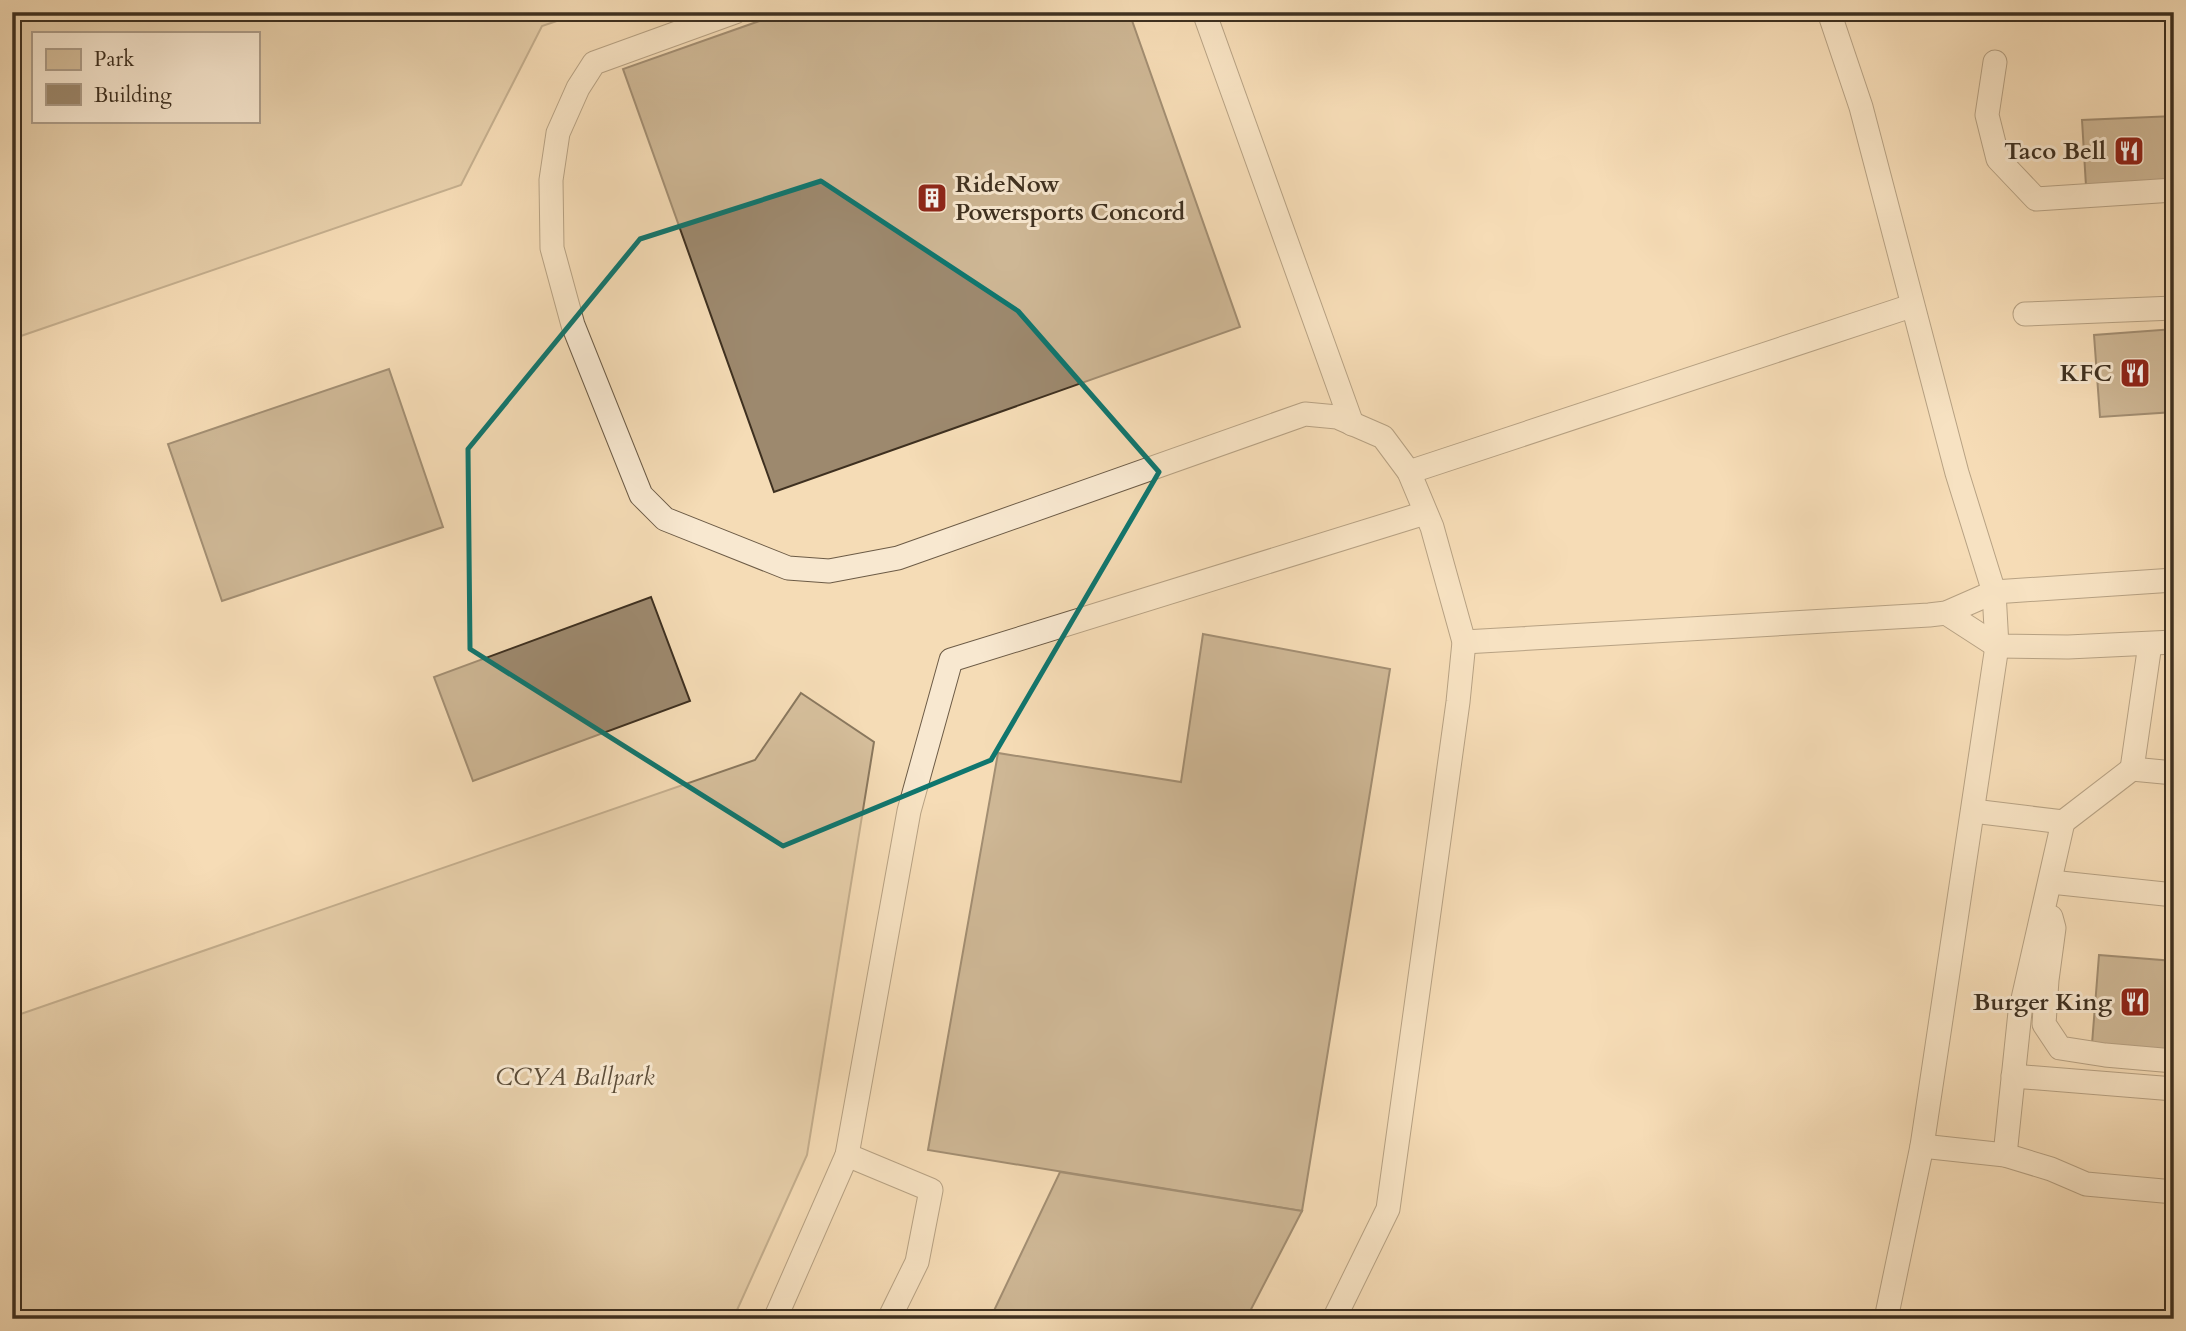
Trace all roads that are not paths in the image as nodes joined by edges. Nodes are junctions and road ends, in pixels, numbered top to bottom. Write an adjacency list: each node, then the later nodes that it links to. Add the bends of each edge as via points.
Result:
1 (734, 12): 9 (lane, via 594,63 558,133 551,180 552,248 573,325 641,495 665,519 788,568 829,571 898,558 1305,414)
2 (1204, 12): 9 (lane)
3 (1829, 12): 6 (lane, via 1861,107)
4 (1995, 62): 5 (lane, via 1987,115 1998,159 2036,199)
5 (2174, 190)
6 (1911, 306): 10 (lane); 13 (lane)
7 (2174, 308): 8 (lane)
8 (2025, 314)
9 (1352, 424): 10 (lane, via 1383,437)
10 (1409, 472): 11 (lane)
11 (1425, 513): 15 (lane); 29 (lane, via 951,660 909,811)
12 (2174, 580): 13 (lane)
13 (1994, 592): 14 (lane); 18 (lane)
14 (1946, 613): 15 (lane); 18 (lane)
15 (1464, 642): 34 (lane, via 1388,1209)
16 (2174, 642): 17 (lane)
17 (2150, 644): 18 (lane); 19 (lane)
18 (1997, 646): 21 (lane)
19 (2132, 769): 20 (lane); 22 (lane)
20 (2174, 773)
21 (1973, 811): 22 (lane); 28 (lane)
22 (2063, 822): 23 (lane)
23 (2048, 892): 24 (lane); 25 (lane, via 2054,928 2044,1024 2060,1048); 26 (lane, via 2020,1012)
24 (2174, 895)
25 (2174, 1061)
26 (2013, 1076): 27 (lane); 30 (lane)
27 (2174, 1089)
28 (1922, 1146): 30 (lane); 35 (lane)
29 (847, 1155): 32 (lane); 33 (lane, via 931,1190 917,1262)
30 (2005, 1155): 31 (lane, via 2086,1184)
31 (2174, 1192)
32 (775, 1319)
33 (889, 1319)
34 (1334, 1319)
35 (1885, 1319)

